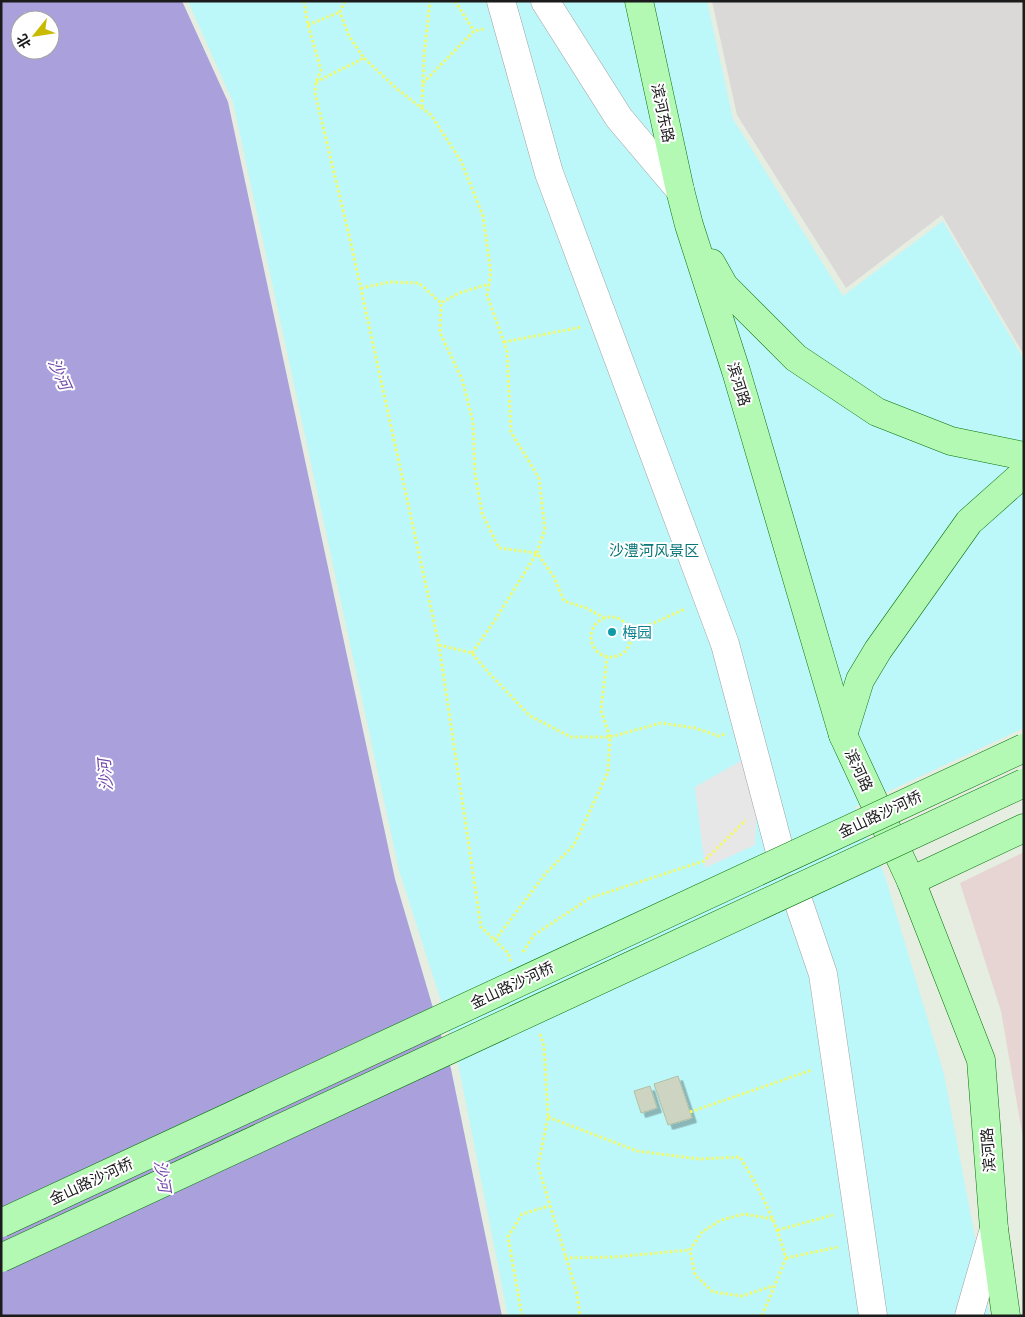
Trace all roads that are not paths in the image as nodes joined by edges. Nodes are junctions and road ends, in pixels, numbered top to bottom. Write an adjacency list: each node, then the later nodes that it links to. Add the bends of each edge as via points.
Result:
1 (545, 1): 4 (street, via 620,118)
2 (639, 1): 4 (street, 滨河东路)
3 (504, 13): 12 (street, via 549,173 725,644)
4 (680, 190): 5 (street, 滨河东路)
5 (689, 225): 6 (street, via 724,286 796,358 877,412 951,441); 8 (street, 滨河路, via 736,372)
6 (1024, 456)
7 (1024, 473): 8 (street, via 969,522 878,650 860,680)
8 (843, 735): 13 (street, 滨河路)
9 (1024, 748): 12 (street, 金山路沙河桥, bridge)
10 (1024, 783): 14 (street, bridge)
11 (1024, 828): 13 (street)
12 (782, 859): 15 (street, 金山路沙河桥, bridge)
13 (911, 881): 16 (street, 滨河路, via 981,1060)
14 (794, 889): 17 (street, bridge); 18 (street, via 823,974)
15 (1, 1223)
16 (994, 1229): 19 (street); 20 (street, 滨河路)
17 (1, 1258)
18 (873, 1316)
19 (969, 1316)
20 (1006, 1316)

